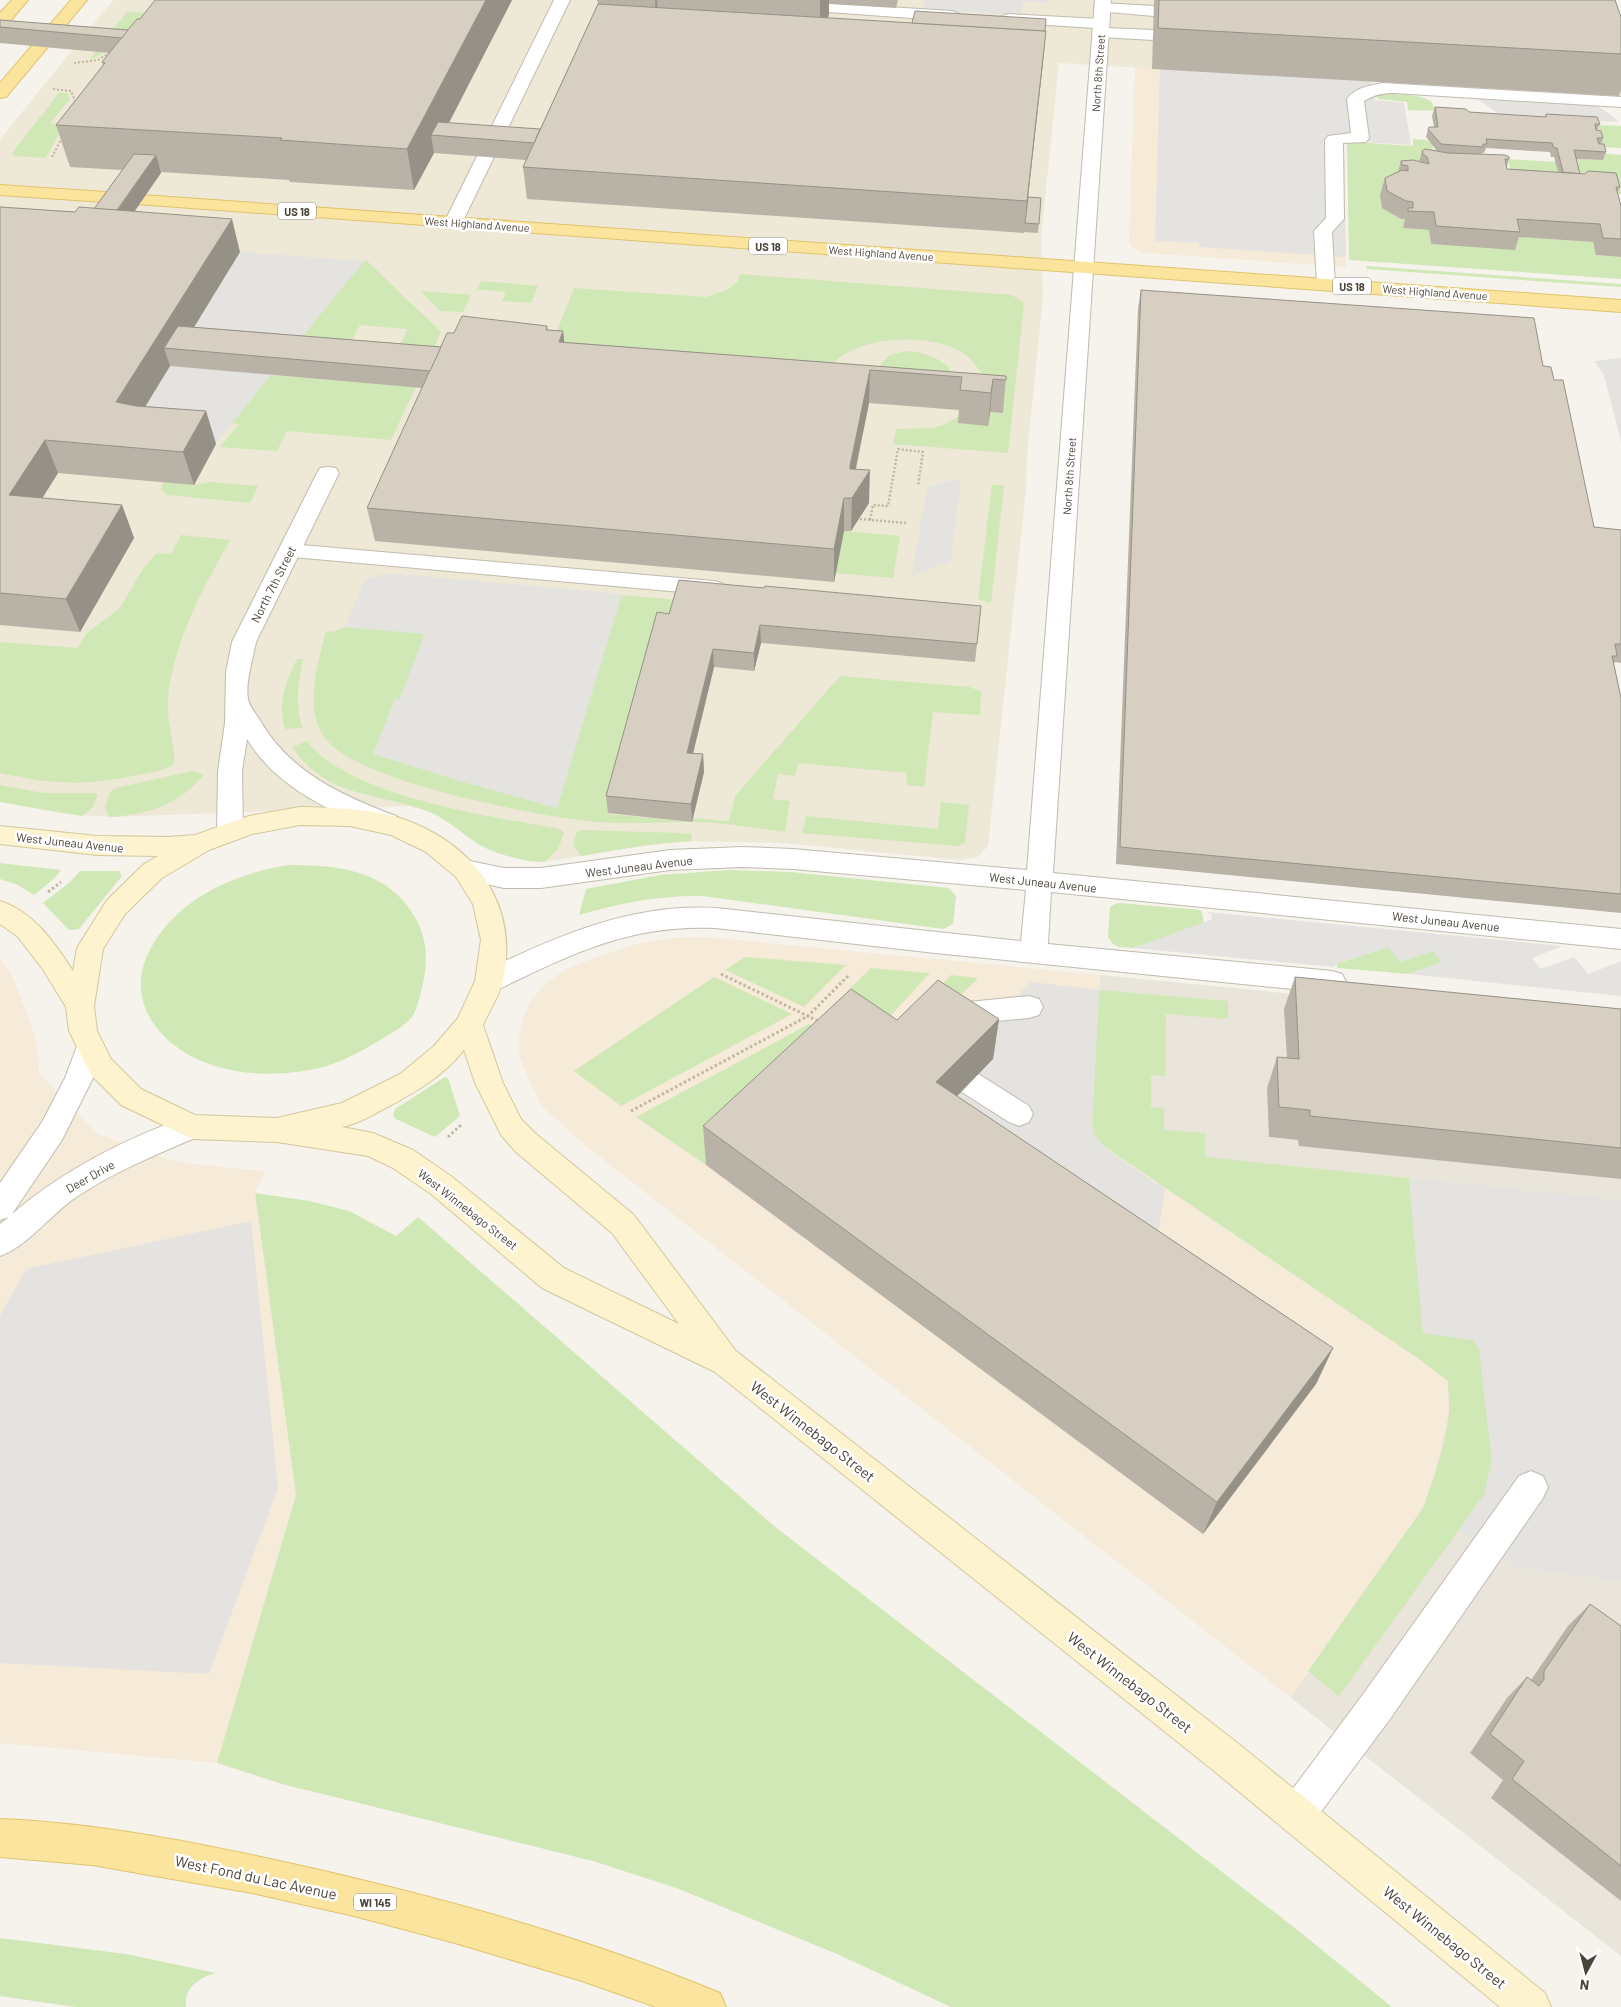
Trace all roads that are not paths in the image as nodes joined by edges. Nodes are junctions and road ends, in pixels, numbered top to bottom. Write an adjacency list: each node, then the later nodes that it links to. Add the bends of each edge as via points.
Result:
1 (20, 0): 8 (main road)
2 (79, 0): 9 (main road)
3 (562, 0): 14 (street)
4 (779, 6): 5 (street)
5 (966, 16)
6 (1102, 17): 6 (street, via 1154,23); 7 (street); 15 (street, North 8th Street)
7 (995, 18)
8 (0, 23)
9 (0, 92)
10 (1621, 102): 16 (street, via 1381,88 1364,92 1355,99 1360,138 1334,140 1335,219 1323,231)
11 (0, 190): 12 (main road)
12 (120, 198)
13 (142, 200): 14 (main road, West Highland Avenue / US 18)
14 (453, 222): 15 (main road, West Highland Avenue / US 18)
15 (1084, 266): 16 (main road, West Highland Avenue / US 18); 27 (street, North 8th Street)
16 (1326, 284): 17 (main road, West Highland Avenue / US 18)
17 (1621, 306)
18 (328, 473): 19 (street, North 7th Street)
19 (290, 551): 20 (street); 21 (street, North 7th Street, via 244,642)
20 (738, 590)
21 (236, 700): 22 (street, via 264,745 292,776 340,805); 23 (street, North 7th Street, via 237,723 230,771)
22 (397, 827): 23 (street, via 350,817 300,816 249,825); 26 (street, via 435,845)
23 (230, 832): 25 (street)
24 (0, 835): 25 (street, West Juneau Avenue, via 81,846 134,848)
25 (200, 843): 33 (street, via 153,871 116,907 90,948)
26 (465, 870): 27 (street, West Juneau Avenue, via 504,878 541,878 670,860 742,857); 31 (street, via 486,903 494,940)
27 (1038, 882): 29 (street, West Juneau Avenue); 30 (street, North 8th Street)
28 (0, 911): 33 (street, via 34,939)
29 (1621, 938)
30 (1034, 953): 31 (street, via 716,918 660,918 607,930); 32 (street)
31 (489, 981): 35 (street)
32 (1358, 985)
33 (80, 1006): 37 (street, via 83,1031)
34 (1029, 1008): 36 (street, via 958,1014)
35 (469, 1025): 41 (street, via 444,1054 410,1082 348,1114); 44 (street, West Winnebago Street, via 489,1083 512,1127 526,1143 623,1224)
36 (943, 1027)
37 (90, 1046): 40 (street, via 101,1067 131,1097); 42 (street, via 52,1131)
38 (970, 1083): 39 (street)
39 (1019, 1114)
40 (192, 1127): 41 (street); 43 (street, Deer Drive, via 106,1166 62,1191)
41 (277, 1130): 44 (street, West Winnebago Street, via 373,1145 403,1158 441,1185 553,1278)
42 (0, 1207)
43 (0, 1243)
44 (726, 1362): 46 (street, West Winnebago Street)
45 (1531, 1487): 46 (street)
46 (1296, 1815): 49 (street, West Winnebago Street)
47 (0, 1838): 48 (main road, West Fond du Lac Avenue / WI 145, via 52,1841 232,1870 379,1903 534,1946 645,1982)
48 (706, 2007)
49 (1531, 2007)

